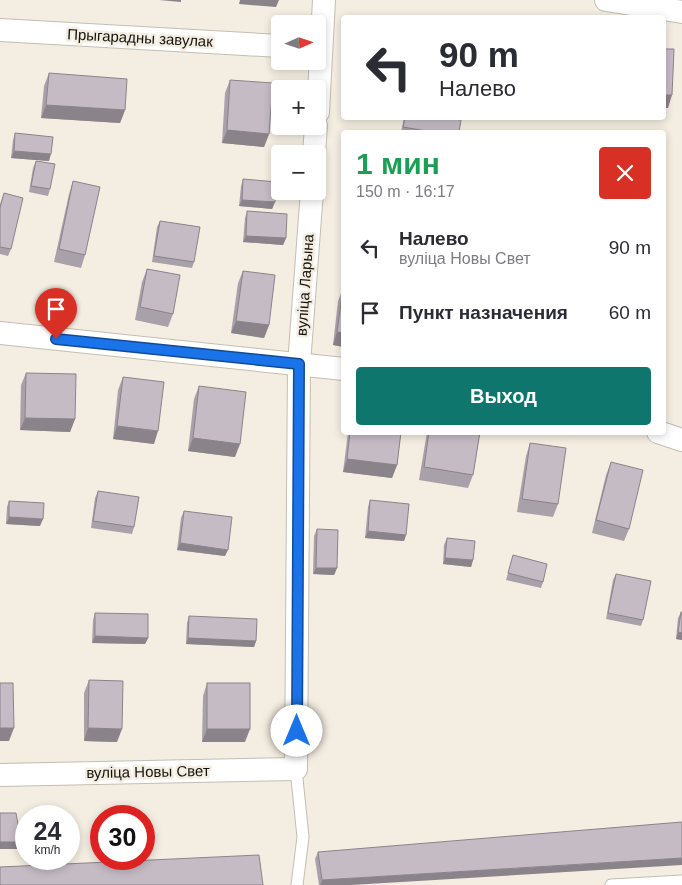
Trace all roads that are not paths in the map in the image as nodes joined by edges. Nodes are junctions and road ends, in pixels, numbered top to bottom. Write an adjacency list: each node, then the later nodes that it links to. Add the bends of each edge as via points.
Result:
1 (324, 0): 4 (street)
2 (606, 0): 3 (street)
3 (682, 12)
4 (323, 15)
5 (0, 30): 6 (street, Прыгарадны завулак)
6 (271, 45)
7 (311, 200): 9 (street, вуліца Ларына)
8 (0, 333): 9 (street)
9 (299, 364): 10 (street); 13 (street, вуліца Ларына)
10 (341, 370)
11 (666, 435): 12 (street)
12 (682, 440)
13 (296, 769): 14 (street, вуліца Новы Свет); 16 (lane, via 303,837)
14 (0, 775)
15 (682, 881): 17 (lane)
16 (297, 885)
17 (610, 885)

